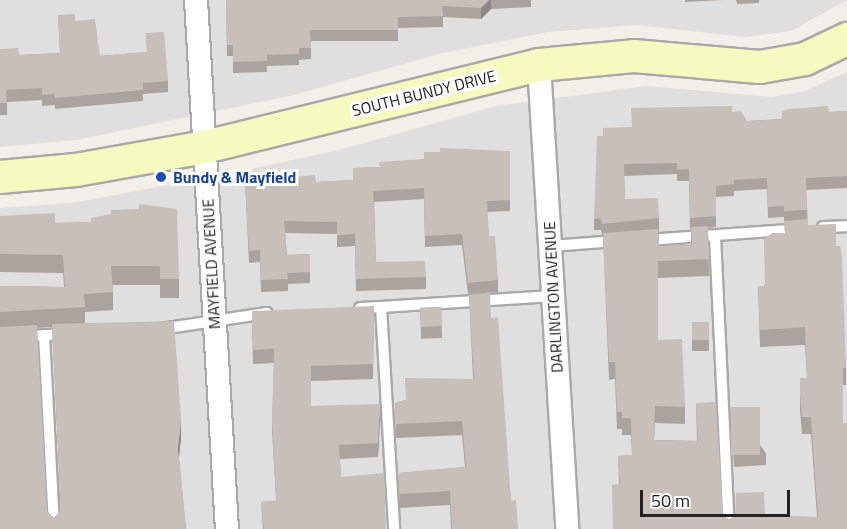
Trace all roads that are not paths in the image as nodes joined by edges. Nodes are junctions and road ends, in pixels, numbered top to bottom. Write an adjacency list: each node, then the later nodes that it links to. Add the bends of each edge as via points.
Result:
1 (196, 0): 4 (street, MAYFIELD AVENUE)
2 (847, 39): 3 (street, SOUTH BUNDY DRIVE, via 805,59 760,67 634,56)
3 (539, 65): 4 (street, SOUTH BUNDY DRIVE); 8 (street, DARLINGTON AVENUE)
4 (205, 147): 5 (street, SOUTH BUNDY DRIVE, via 76,170); 13 (street, MAYFIELD AVENUE)
5 (0, 177)
6 (847, 226): 7 (lane)
7 (715, 236): 8 (lane); 22 (lane)
8 (551, 246): 9 (street, DARLINGTON AVENUE)
9 (553, 296): 10 (lane); 21 (street, DARLINGTON AVENUE)
10 (381, 307): 11 (lane); 20 (lane)
11 (345, 309)
12 (286, 312): 13 (lane)
13 (214, 321): 14 (lane); 19 (street, MAYFIELD AVENUE)
14 (151, 329)
15 (80, 333): 16 (lane)
16 (44, 335): 17 (lane); 18 (lane)
17 (0, 338)
18 (54, 529)
19 (227, 529)
20 (394, 529)
21 (567, 529)
22 (729, 529)

